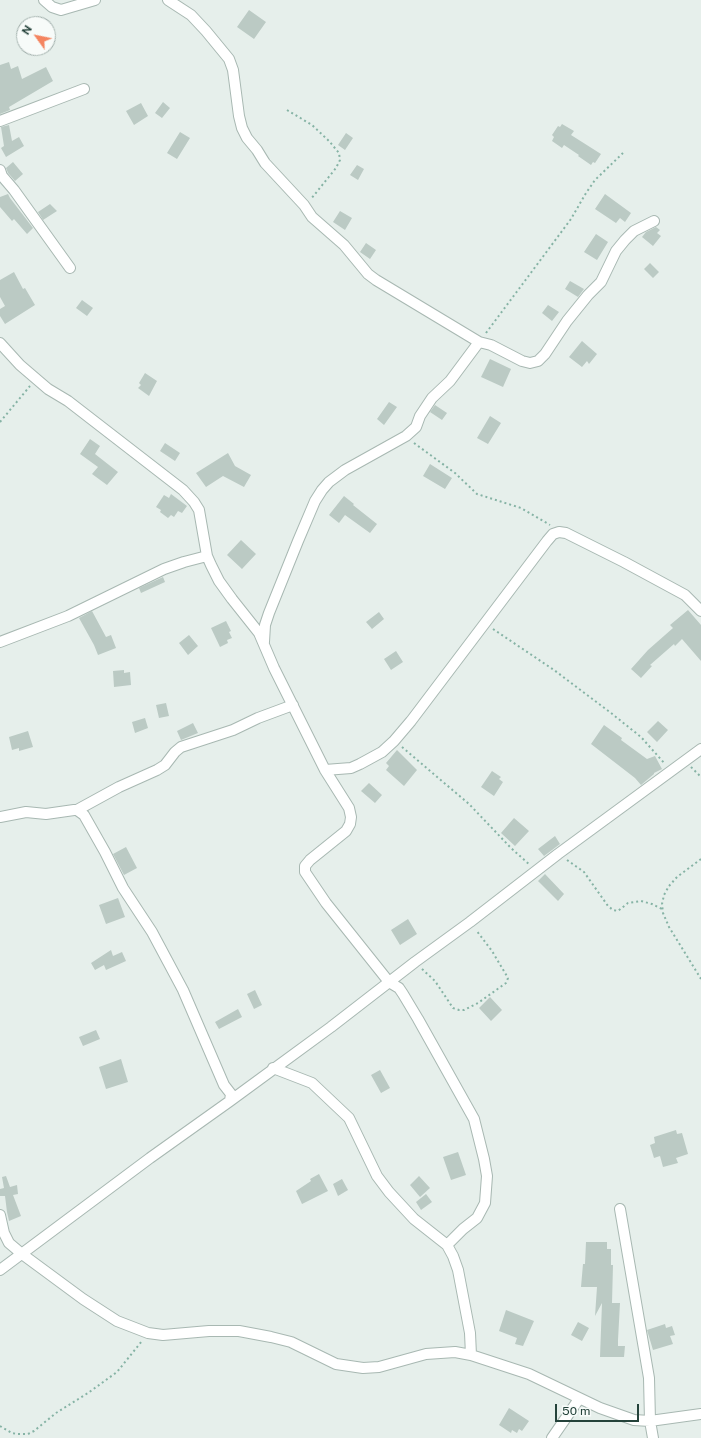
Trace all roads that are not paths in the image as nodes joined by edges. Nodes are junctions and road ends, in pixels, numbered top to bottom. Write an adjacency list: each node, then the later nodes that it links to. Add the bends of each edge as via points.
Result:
1 (44, 0): 2 (street, via 52,7 62,10)
2 (95, 0)
3 (168, 0): 9 (street, via 191,15 229,59 233,70 239,116 247,138 312,217 344,245 376,280)
4 (84, 89): 5 (street)
5 (0, 121)
6 (0, 170): 8 (street)
7 (654, 221): 9 (street, via 634,231 624,240 601,282 571,316 538,361 522,361 491,345)
8 (70, 268)
9 (479, 342): 14 (street, via 450,381 432,398 416,427 406,436 345,470 322,490 269,613)
10 (0, 343): 11 (street, via 35,379 68,401 183,490 199,510)
11 (207, 556): 13 (street, via 164,569 82,610); 14 (street, via 219,581 259,633)
12 (701, 611): 17 (street, via 685,596 566,532 553,534 394,741 382,752 351,768)
13 (0, 642)
14 (263, 644): 15 (street)
15 (293, 705): 17 (street); 18 (street, via 234,730 180,747 165,765 157,770)
16 (701, 749): 20 (street)
17 (325, 770): 20 (street, via 349,808 350,824 346,831 310,860 305,866 305,872 326,903)
18 (77, 810): 19 (street, via 46,814 26,812); 22 (street, via 88,821 123,888 152,932 180,984 224,1085 231,1094)
19 (0, 817)
20 (389, 982): 21 (street); 25 (street, via 399,988 415,1012 474,1119 484,1160 487,1176 481,1211 477,1218)
21 (273, 1068): 22 (street); 25 (street, via 312,1083 349,1118 377,1176 389,1192 414,1219)
22 (230, 1101): 26 (street)
23 (620, 1209): 31 (street, via 649,1378)
24 (0, 1215): 26 (street, via 9,1243)
25 (447, 1245): 28 (street, via 458,1270 470,1333)
26 (22, 1254): 27 (street); 28 (street, via 83,1299 117,1320 148,1333 163,1335 239,1331 291,1342 336,1364 364,1368 379,1367 426,1354 455,1352)
27 (0, 1270)
28 (471, 1355): 29 (street, via 529,1374)
29 (579, 1399): 31 (street, via 634,1420); 32 (street)
30 (701, 1414): 31 (street)
31 (650, 1421): 33 (street)
32 (552, 1438)
33 (653, 1438)

